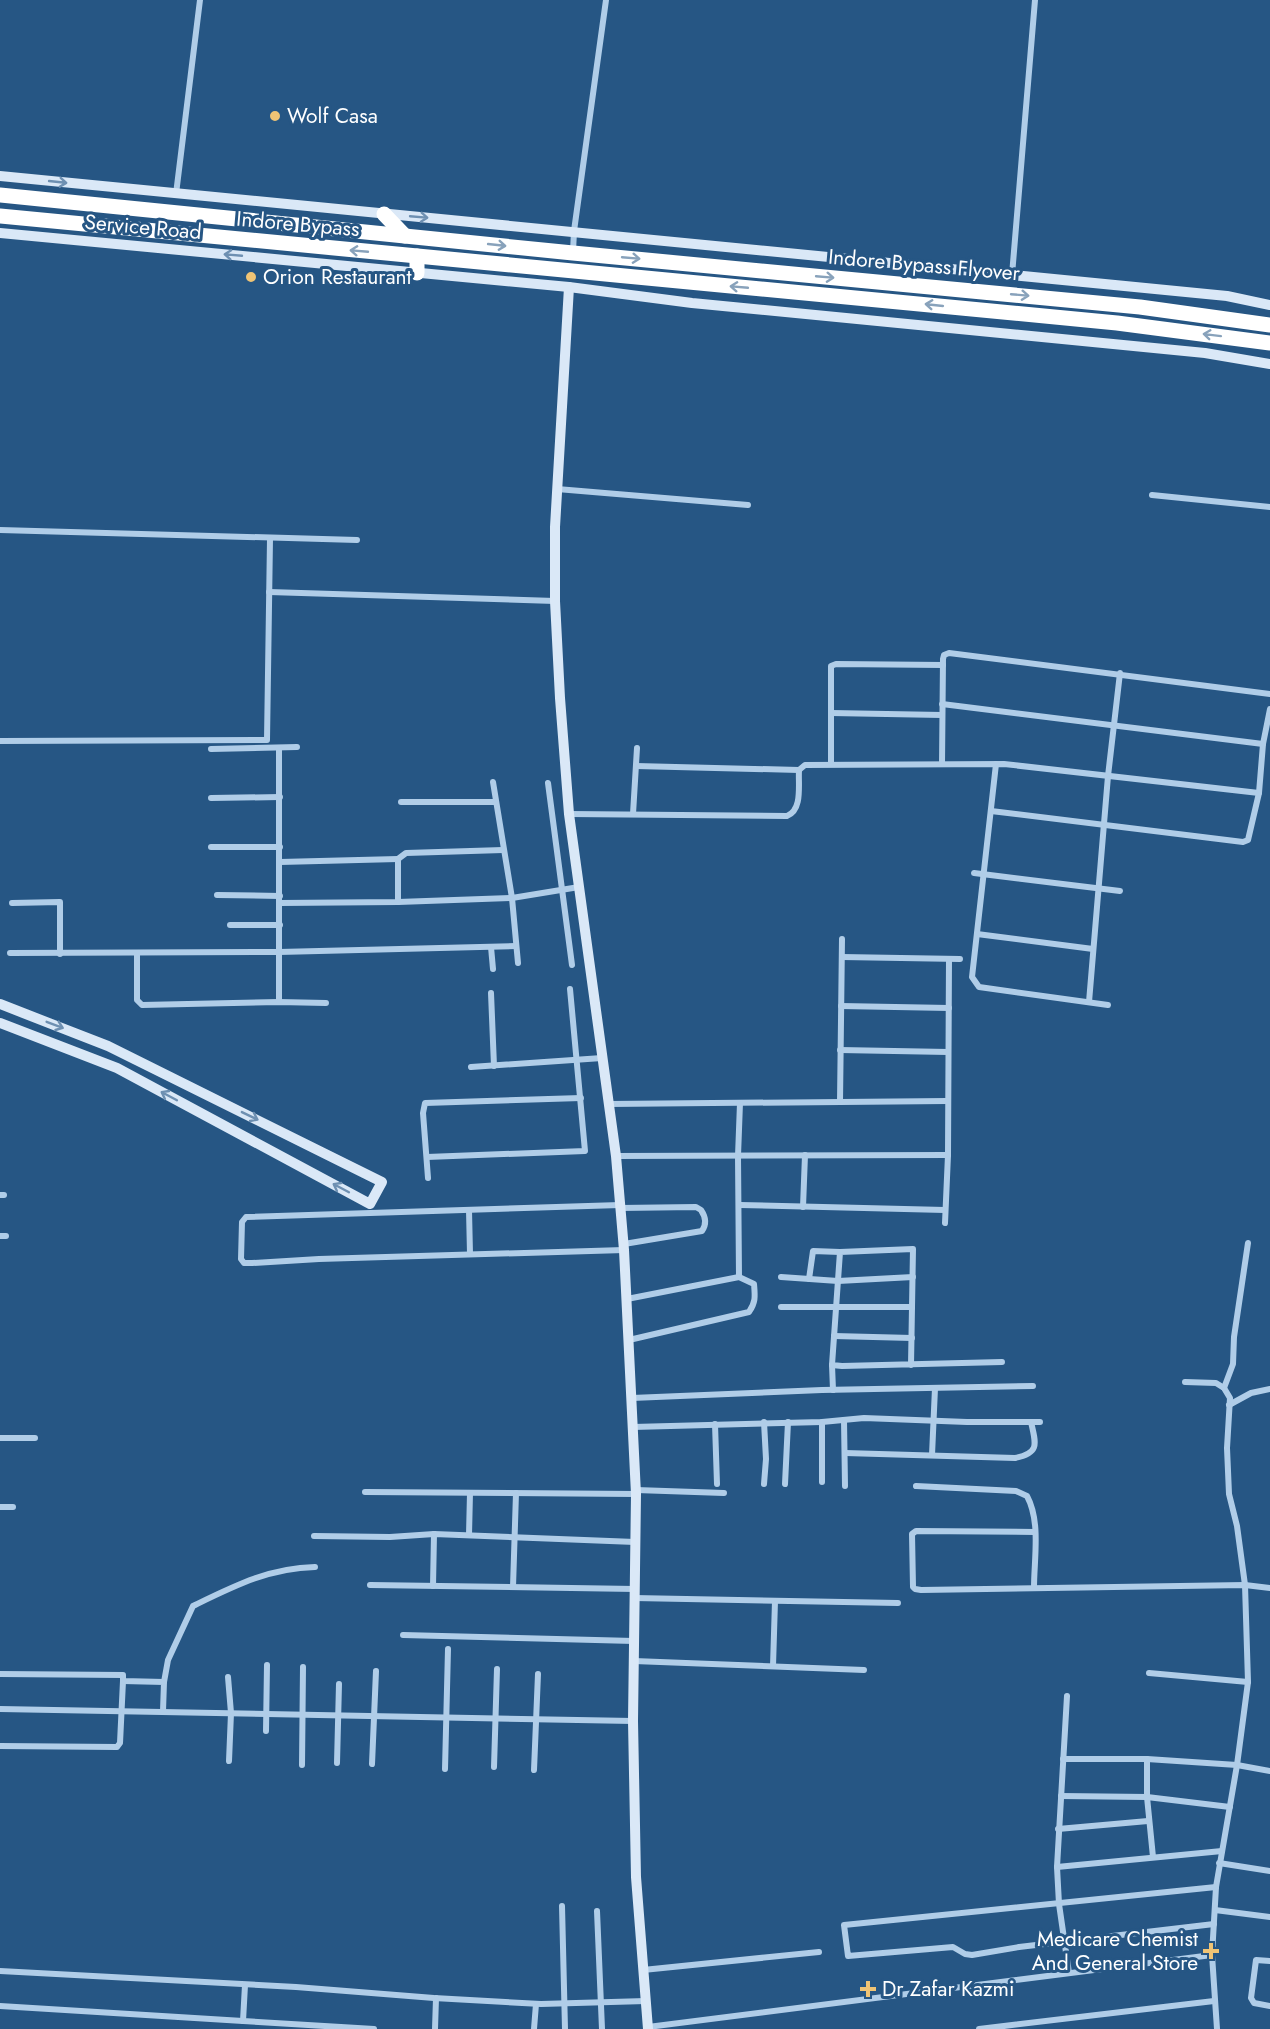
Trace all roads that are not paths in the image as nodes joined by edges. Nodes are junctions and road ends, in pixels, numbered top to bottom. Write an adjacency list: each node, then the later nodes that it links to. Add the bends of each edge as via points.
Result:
1 (200, 0): 5 (street)
2 (606, 0): 9 (street)
3 (1035, 0): 16 (street)
4 (0, 176): 5 (street, one-way to 5)
5 (176, 194): 7 (street)
6 (0, 195): 11 (highway, Indore Bypass)
7 (384, 214): 9 (street, one-way to 9); 11 (highway)
8 (0, 216): 13 (highway, Indore Bypass, one-way to 8)
9 (574, 231): 12 (street); 16 (street)
10 (0, 233): 14 (street, Service Road, one-way to 10)
11 (405, 236): 12 (highway, Indore Bypass, one-way to 12)
12 (573, 253): 19 (highway, Indore Bypass Flyover, one-way to 19, via 1119,305)
13 (417, 256): 14 (highway); 15 (highway, Indore Bypass)
14 (417, 273): 17 (street, Service Road)
15 (592, 273): 20 (highway, Indore Bypass Flyover, one-way to 15, via 1117,324)
16 (1012, 275): 18 (street, via 1227,296)
17 (569, 287): 21 (street, Service Road, via 692,303 1205,353); 22 (street)
18 (1270, 305)
19 (1270, 325)
20 (1270, 343)
21 (1270, 364)
22 (557, 489): 24 (street); 30 (street)
23 (1152, 495): 25 (street)
24 (748, 506)
25 (1270, 507)
26 (0, 530): 27 (street)
27 (270, 539): 28 (street); 29 (street)
28 (357, 540)
29 (269, 592): 30 (street); 39 (street, via 267,740)
30 (555, 601): 59 (street)
31 (943, 665): 32 (street, via 944,655 949,653); 34 (street); 36 (street, via 831,666)
32 (1120, 673): 33 (street); 38 (street)
33 (1270, 694)
34 (942, 704): 37 (street); 38 (street)
35 (1270, 709): 40 (street)
36 (831, 713): 37 (street); 45 (street)
37 (942, 715): 46 (street)
38 (1114, 725): 40 (street); 50 (street)
39 (0, 741)
40 (1263, 744): 53 (street)
41 (297, 747): 42 (street)
42 (279, 748): 44 (street); 54 (street)
43 (637, 748): 48 (street)
44 (211, 749)
45 (831, 764): 46 (street); 49 (street, via 805,765)
46 (942, 764): 47 (street)
47 (996, 764): 50 (street); 58 (street)
48 (636, 766): 49 (street); 60 (street)
49 (799, 770): 60 (street, via 798,801 787,816)
50 (1108, 776): 53 (street); 61 (street)
51 (493, 782): 57 (street)
52 (548, 783): 71 (street)
53 (1259, 793): 61 (street, via 1249,837 1243,842)
54 (280, 797): 55 (street); 63 (street)
55 (211, 798)
56 (401, 802): 57 (street)
57 (495, 802): 64 (street)
58 (991, 811): 61 (street); 68 (street)
59 (569, 814): 60 (street); 69 (street)
60 (633, 814)
61 (1104, 823): 70 (street)
62 (211, 847): 63 (street)
63 (280, 847): 66 (street)
64 (503, 849): 65 (street, via 406,853); 74 (street)
65 (398, 860): 66 (street); 76 (street)
66 (280, 862): 75 (street)
67 (974, 873): 68 (street)
68 (983, 874): 70 (street); 80 (street)
69 (579, 887): 71 (street); 107 (street)
70 (1098, 888): 72 (street); 84 (street)
71 (561, 890): 74 (street); 93 (street)
72 (1120, 891)
73 (217, 895): 75 (street)
74 (512, 898): 76 (street); 82 (street)
75 (280, 900): 76 (street); 79 (street)
76 (398, 902)
77 (12, 903): 88 (street, via 60,902)
78 (230, 925): 79 (street)
79 (280, 925): 85 (street)
80 (977, 934): 84 (street); 98 (street, via 972,976 979,987)
81 (842, 939): 89 (street)
82 (516, 946): 83 (street); 92 (street)
83 (491, 947): 85 (street); 94 (street)
84 (1093, 949): 98 (street)
85 (279, 952): 87 (street); 97 (street)
86 (10, 953): 88 (street)
87 (137, 953): 88 (street); 97 (street, via 137,1000 142,1005)
88 (60, 954)
89 (842, 957): 90 (street); 102 (street)
90 (950, 959): 91 (street); 103 (street)
91 (960, 959)
92 (518, 963)
93 (572, 964)
94 (493, 969)
95 (570, 988): 108 (street)
96 (491, 993): 109 (street)
97 (279, 1002): 99 (street)
98 (1089, 1002): 101 (street)
99 (326, 1003)
100 (0, 1004): 104 (street, one-way to 104, via 108,1046 382,1182 370,1204 117,1068)
101 (1108, 1005)
102 (841, 1006): 103 (street); 105 (street)
103 (949, 1008): 106 (street)
104 (0, 1023)
105 (840, 1050): 106 (street); 113 (street)
106 (948, 1052): 112 (street)
107 (602, 1058): 108 (street); 115 (street)
108 (577, 1061): 109 (street); 111 (street)
109 (494, 1066): 110 (street)
110 (471, 1067)
111 (581, 1098): 118 (street, via 425,1103); 118 (street, via 585,1151)
112 (947, 1101): 113 (street); 117 (street)
113 (840, 1102): 114 (street)
114 (740, 1103): 115 (street); 120 (street)
115 (609, 1104): 119 (street)
116 (805, 1155): 117 (street); 120 (street); 124 (street)
117 (948, 1155): 126 (street)
118 (427, 1156): 121 (street)
119 (616, 1156): 120 (street); 123 (street)
120 (738, 1156): 122 (street)
121 (428, 1178)
122 (740, 1205): 124 (street); 133 (street)
123 (620, 1207): 125 (street); 129 (street); 129 (street, via 696,1207 705,1221 702,1231)
124 (803, 1207): 126 (street)
125 (469, 1210): 131 (street); 131 (street, via 246,1217 242,1222 241,1259 252,1263)
126 (945, 1210): 127 (street)
127 (945, 1223)
128 (1248, 1243): 150 (street, via 1233,1364)
129 (624, 1247): 131 (street); 137 (street)
130 (840, 1252): 132 (street, via 913,1249); 135 (street, via 813,1251); 136 (street)
131 (470, 1254)
132 (913, 1276): 136 (street); 139 (street)
133 (739, 1277): 137 (street); 143 (street, via 754,1284 754,1305 749,1312)
134 (781, 1277): 135 (street)
135 (809, 1279): 136 (street)
136 (838, 1281): 140 (street)
137 (627, 1299): 143 (street)
138 (781, 1307): 140 (street)
139 (912, 1307): 140 (street); 142 (street)
140 (836, 1308): 141 (street)
141 (834, 1336): 142 (street); 145 (street)
142 (912, 1338): 146 (street)
143 (629, 1340): 153 (street)
144 (1002, 1362): 146 (street)
145 (832, 1365): 146 (street); 152 (street)
146 (911, 1365)
147 (1185, 1382): 150 (street, via 1216,1383)
148 (1033, 1386): 149 (street)
149 (935, 1388): 152 (street); 156 (street)
150 (1224, 1388): 154 (street, via 1230,1398)
151 (1270, 1389): 154 (street, via 1251,1393)
152 (833, 1390): 153 (street)
153 (632, 1398): 163 (street)
154 (1229, 1406): 189 (street, via 1229,1494)
155 (844, 1420): 156 (street); 159 (street); 166 (street)
156 (935, 1421): 160 (street); 167 (street)
157 (764, 1422): 158 (street); 162 (street); 170 (street)
158 (788, 1422): 159 (street); 171 (street)
159 (822, 1422): 168 (street)
160 (1031, 1422): 161 (street); 167 (street, via 1034,1445 1029,1455)
161 (1040, 1422)
162 (715, 1424): 163 (street); 169 (street)
163 (633, 1427): 175 (street)
164 (0, 1438): 165 (street)
165 (35, 1438)
166 (844, 1453): 167 (street); 172 (street)
167 (932, 1455)
168 (822, 1482)
169 (717, 1484)
170 (764, 1484)
171 (785, 1484)
172 (845, 1486)
173 (916, 1486): 181 (street, via 1016,1491 1028,1496 1033,1506)
174 (365, 1492): 176 (street)
175 (636, 1492): 177 (street); 178 (street); 186 (street)
176 (470, 1493): 177 (street); 183 (street)
177 (516, 1493): 185 (street)
178 (724, 1493)
179 (0, 1507): 180 (street)
180 (13, 1507)
181 (1035, 1532): 192 (street); 192 (street, via 916,1531 911,1542 915,1589)
182 (434, 1534): 183 (street); 184 (street); 190 (street)
183 (469, 1535): 185 (street)
184 (314, 1536)
185 (514, 1537): 186 (street); 191 (street)
186 (635, 1542): 194 (street)
187 (315, 1567): 212 (street, via 262,1575 193,1606 168,1660)
188 (370, 1585): 190 (street)
189 (1245, 1585): 192 (street); 193 (street); 213 (street)
190 (433, 1586): 191 (street)
191 (513, 1587): 194 (street)
192 (1034, 1588)
193 (1270, 1588)
194 (635, 1593): 195 (street); 198 (street)
195 (776, 1601): 196 (street); 202 (street)
196 (898, 1603)
197 (403, 1635): 198 (street)
198 (633, 1641): 200 (street)
199 (448, 1649): 224 (street)
200 (634, 1660): 202 (street); 227 (street)
201 (267, 1665): 220 (street)
202 (773, 1666): 205 (street)
203 (303, 1667): 221 (street)
204 (496, 1669): 225 (street)
205 (864, 1670)
206 (376, 1671): 223 (street)
207 (1149, 1672): 213 (street)
208 (0, 1674): 211 (street, via 123,1675)
209 (538, 1674): 226 (street)
210 (228, 1677): 219 (street)
211 (123, 1681): 212 (street); 217 (street)
212 (164, 1682): 218 (street)
213 (1248, 1682): 236 (street)
214 (339, 1684): 222 (street)
215 (1067, 1696): 230 (street)
216 (0, 1709): 217 (street)
217 (122, 1711): 218 (street); 229 (street, via 117,1747)
218 (163, 1711): 219 (street)
219 (231, 1713): 220 (street); 232 (street)
220 (266, 1713): 221 (street); 228 (street)
221 (303, 1713): 222 (street); 235 (street)
222 (338, 1714): 223 (street); 233 (street)
223 (374, 1716): 224 (street); 234 (street)
224 (446, 1718): 225 (street); 238 (street)
225 (496, 1718): 226 (street); 237 (street)
226 (537, 1718): 227 (street); 239 (street)
227 (633, 1720): 262 (street, via 636,1877)
228 (266, 1731)
229 (0, 1746)
230 (1063, 1759): 231 (street); 241 (street)
231 (1147, 1759): 236 (street); 242 (street)
232 (229, 1761)
233 (337, 1763)
234 (372, 1764)
235 (302, 1765)
236 (1237, 1765): 240 (street); 243 (street)
237 (494, 1767)
238 (445, 1769)
239 (534, 1770)
240 (1270, 1771)
241 (1061, 1796): 242 (street); 245 (street)
242 (1147, 1797): 243 (street); 244 (street)
243 (1230, 1807): 246 (street)
244 (1148, 1821): 245 (street); 247 (street)
245 (1058, 1829): 249 (street)
246 (1222, 1851): 247 (street); 248 (street)
247 (1152, 1857): 249 (street)
248 (1219, 1863): 250 (street); 251 (street)
249 (1057, 1867): 252 (street)
250 (1270, 1871)
251 (1216, 1887): 252 (street); 254 (street)
252 (1059, 1904): 258 (street); 258 (street, via 844,1925 848,1956 953,1947 972,1955)
253 (562, 1906): 270 (street)
254 (1215, 1910): 256 (street); 257 (street)
255 (597, 1911): 269 (street)
256 (1270, 1917)
257 (1214, 1924): 258 (street); 260 (street)
258 (1064, 1942): 264 (street)
259 (819, 1952): 262 (street)
260 (1212, 1955): 264 (street); 268 (street)
261 (1270, 1961): 273 (street, via 1256,1960 1251,1998 1254,2003)
262 (643, 1970): 267 (street)
263 (0, 1971): 265 (street)
264 (1069, 1973): 275 (street)
265 (245, 1984): 266 (street); 274 (street)
266 (436, 1998): 271 (street); 277 (street)
267 (646, 2001): 269 (street); 275 (street)
268 (1214, 2001): 281 (street); 282 (street)
269 (599, 2002): 270 (street); 280 (street)
270 (565, 2003): 271 (street); 279 (street)
271 (536, 2004): 278 (street)
272 (0, 2006): 274 (street)
273 (1270, 2006)
274 (243, 2021): 276 (street)
275 (648, 2028)
276 (374, 2029)
277 (435, 2029)
278 (534, 2029)
279 (565, 2029)
280 (602, 2029)
281 (979, 2029)
282 (1216, 2029)

